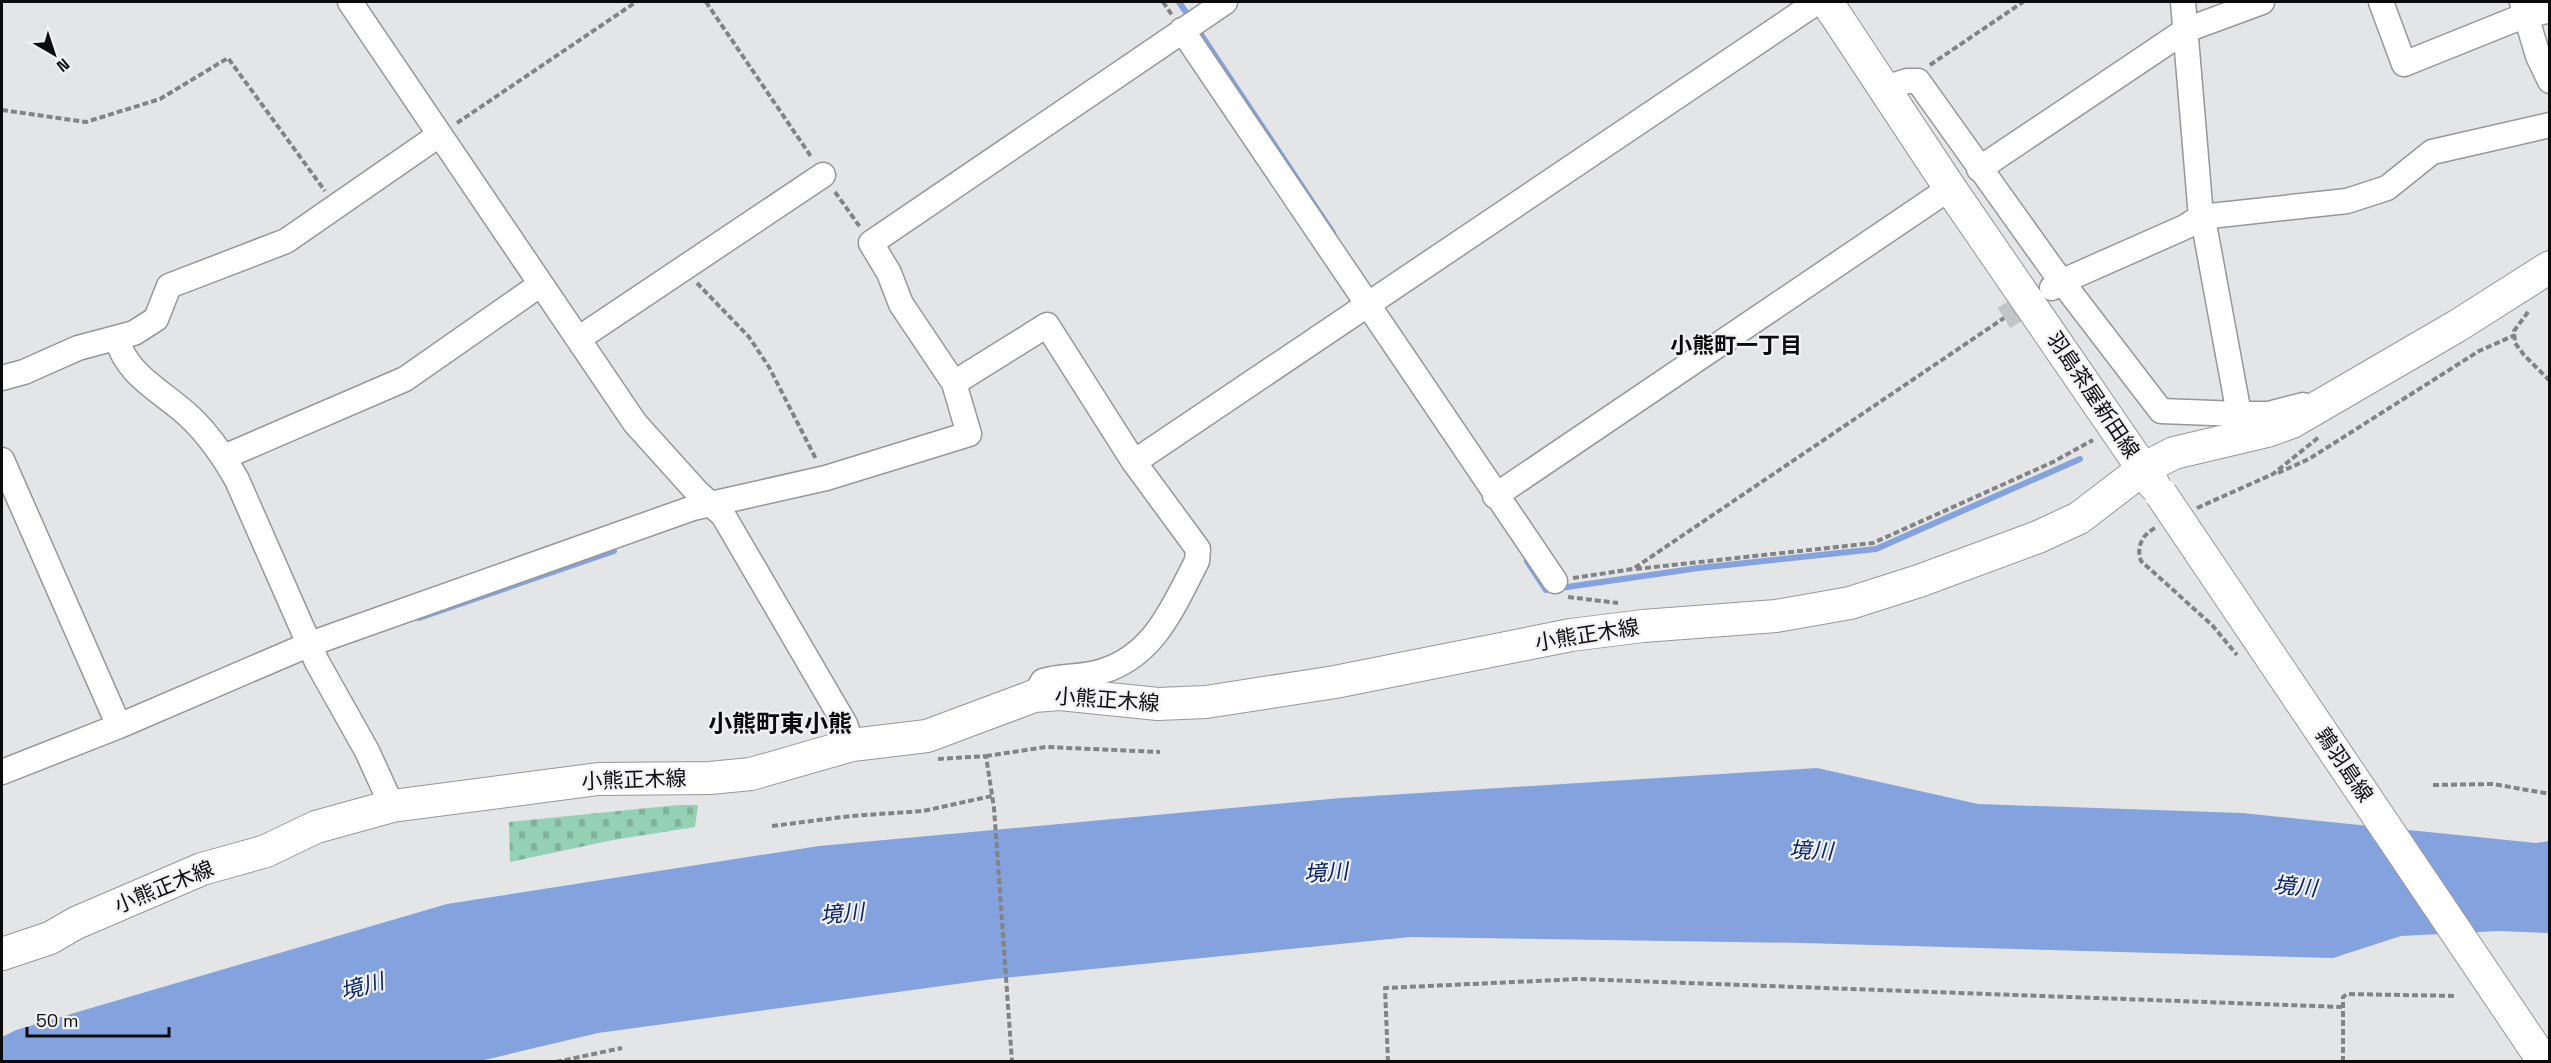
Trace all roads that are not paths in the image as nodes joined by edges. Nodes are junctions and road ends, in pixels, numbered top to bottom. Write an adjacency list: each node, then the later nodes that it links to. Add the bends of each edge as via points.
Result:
1 (350, 2): 14 (street)
2 (1225, 2): 9 (street)
3 (1817, 2): 22 (street)
4 (1827, 2): 12 (main road, 羽島茶屋新田線)
5 (2184, 2): 10 (street)
6 (2262, 2): 10 (street)
7 (2381, 2): 8 (street, via 2404,64)
8 (2533, 9): 11 (street, via 2538,56)
9 (1182, 30): 22 (street); 26 (street, via 871,243 901,304)
10 (2186, 30): 15 (street); 18 (street)
11 (2550, 81)
12 (1900, 85): 15 (street, via 1918,81); 17 (main road, 羽島茶屋新田線)
13 (2550, 125): 18 (street, via 2432,152 2386,188 2347,201)
14 (439, 135): 20 (street); 23 (street, via 286,241 169,286 156,319)
15 (1979, 169): 21 (street)
16 (823, 175): 24 (street)
17 (1950, 188): 32 (main road, 羽島茶屋新田線); 33 (street)
18 (2201, 217): 21 (street); 28 (street)
19 (2550, 267): 27 (main road, 羽島茶屋新田線)
20 (541, 284): 24 (street); 29 (street, via 405,379)
21 (2058, 284): 28 (street, via 2161,411)
22 (1368, 304): 31 (street); 33 (street)
23 (117, 338): 25 (street, via 78,348); 29 (street, via 143,381 190,417)
24 (578, 339): 34 (street, via 635,423)
25 (2, 378)
26 (954, 383): 31 (street, via 1047,325); 34 (street, via 969,434 826,478)
27 (2335, 397): 28 (street, via 2268,414); 32 (main road, 羽島茶屋新田線, via 2292,422 2174,453)
28 (2239, 414)
29 (224, 457): 36 (street)
30 (2, 460): 38 (street)
31 (1134, 462): 37 (street, via 1198,549 1197,561 1155,637 1128,661 1103,671 1043,681)
32 (2143, 469): 37 (main road, 小熊正木線, via 2079,518 1919,581 1850,603 1776,616 1571,635 1335,682 1206,702 1158,704 1060,694); 43 (main road, 鶉羽島線, bridge, via 2161,510)
33 (1495, 496): 35 (street)
34 (712, 504): 36 (street); 39 (street, via 723,515 783,616 845,724)
35 (1555, 581)
36 (310, 644): 38 (street); 41 (street)
37 (1034, 696): 39 (main road, 小熊正木線, via 927,736)
38 (119, 726): 40 (street)
39 (852, 745): 41 (main road, 小熊正木線, via 751,774 598,779)
40 (2, 772)
41 (392, 806): 42 (main road, 小熊正木線, via 316,827 266,851 202,869 50,938)
42 (2, 954)
43 (2544, 1062)

